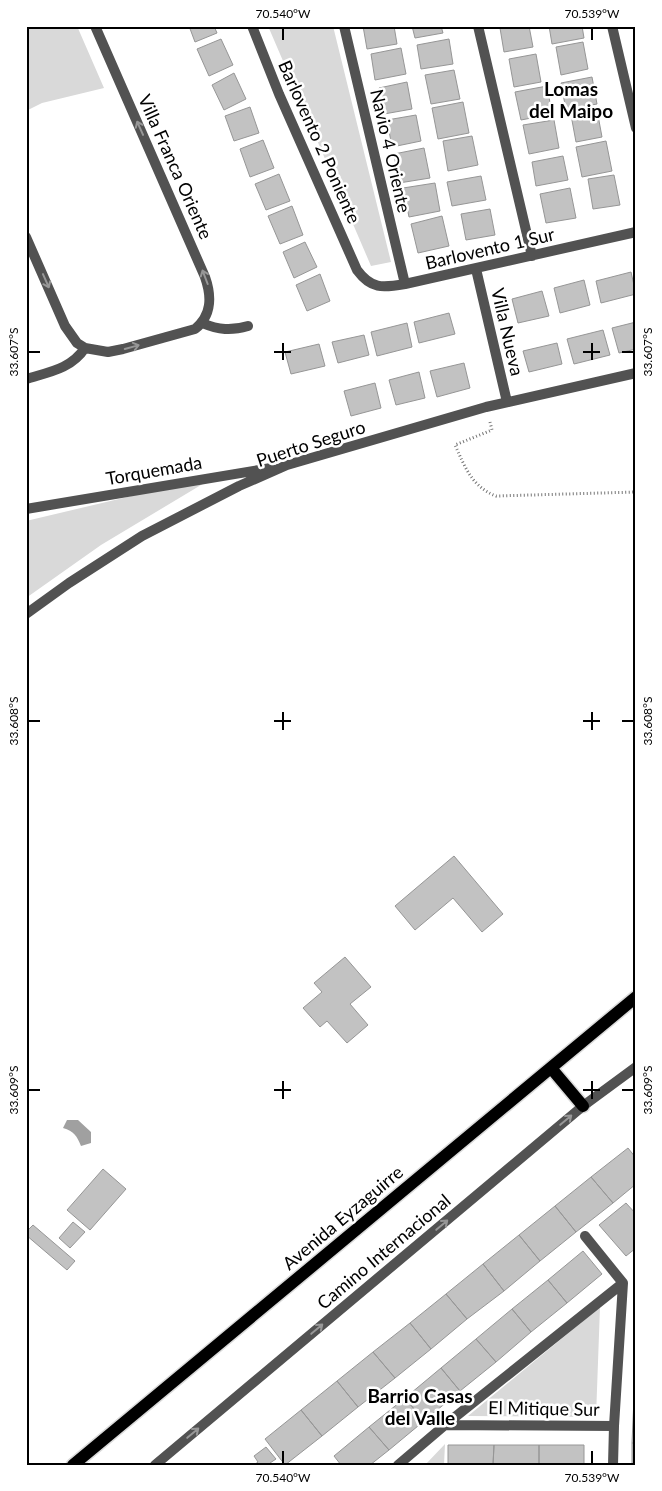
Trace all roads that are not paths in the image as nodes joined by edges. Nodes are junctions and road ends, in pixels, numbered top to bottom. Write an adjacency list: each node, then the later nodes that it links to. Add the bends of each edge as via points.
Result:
1 (95, 26): 13 (street, Villa Franca Oriente, one-way to 1, via 207,316 210,298 205,277)
2 (252, 26): 11 (street, Barlovento 2 Poniente)
3 (344, 26): 12 (street, Navio 4 Oriente)
4 (478, 26): 9 (street)
5 (612, 26): 6 (street)
6 (636, 128)
7 (636, 232): 9 (street, Barlovento 1 Sur)
8 (26, 237): 15 (street, one-way to 15, via 65,326 77,343)
9 (532, 256): 10 (street, Barlovento 1 Sur)
10 (476, 269): 12 (street, Barlovento 1 Sur); 18 (street, Villa Nueva)
11 (357, 270): 12 (street, Barlovento 1 Sur, via 371,284)
12 (405, 284)
13 (202, 323): 14 (street, via 227,330); 15 (street, one-way to 13, via 108,352 123,349 188,332)
14 (248, 326)
15 (85, 348): 17 (street, via 79,357 64,367)
16 (636, 373): 18 (street, Puerto Seguro)
17 (26, 379)
18 (507, 402): 19 (street, Puerto Seguro)
19 (287, 465): 20 (street, Torquemada); 21 (street, Puerto Seguro, via 142,536)
20 (26, 509)
21 (26, 614)
22 (636, 998): 24 (main road, Avenida Eyzaguirre)
23 (636, 1067): 25 (street, Camino Internacional)
24 (551, 1068): 25 (main road); 30 (main road, Avenida Eyzaguirre)
25 (583, 1106): 31 (street, Camino Internacional, one-way to 25)
26 (585, 1236): 27 (street)
27 (623, 1283): 28 (street); 29 (street)
28 (445, 1425): 29 (street, El Mitique Sur); 32 (street)
29 (614, 1426): 33 (street)
30 (73, 1465)
31 (155, 1465)
32 (398, 1465)
33 (613, 1465)

